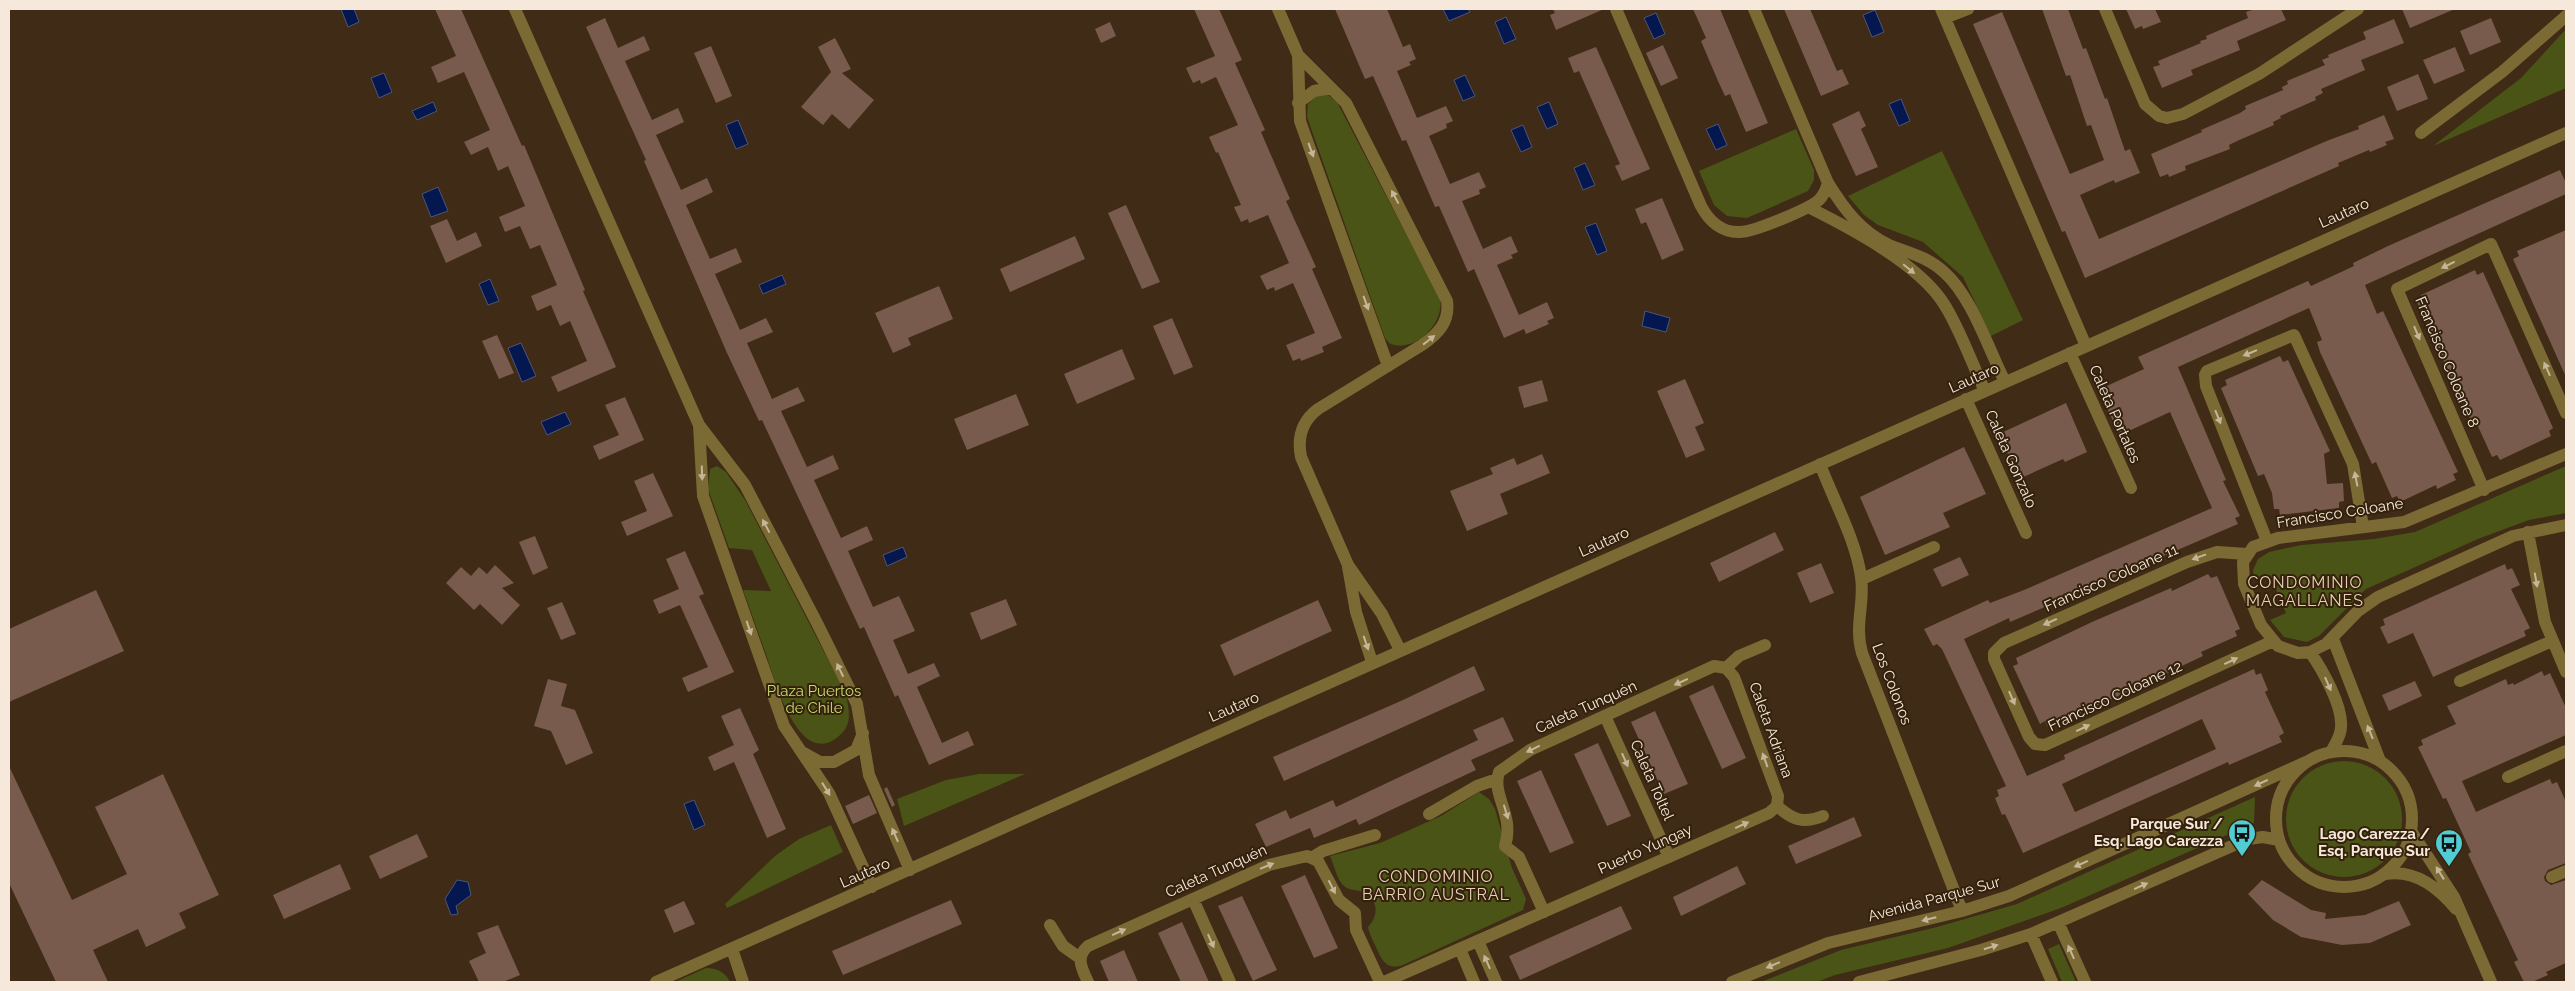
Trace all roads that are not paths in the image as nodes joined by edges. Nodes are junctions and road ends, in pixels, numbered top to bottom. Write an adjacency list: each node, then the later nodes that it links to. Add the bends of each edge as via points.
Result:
1 (514, 9): 24 (street)
2 (1278, 9): 10 (street)
3 (1616, 9): 16 (street, via 1708,218 1716,226 1740,232)
4 (1754, 9): 15 (street)
5 (1968, 9): 8 (street)
6 (2104, 9): 7 (street, via 2145,104 2154,113 2167,118 2183,114 2259,74)
7 (2358, 9)
8 (1943, 14): 17 (street)
9 (2566, 16): 14 (street, via 2502,72)
10 (1298, 55): 11 (street); 12 (street)
11 (1332, 88): 12 (street, via 1314,91); 19 (street, one-way to 11, via 1437,333 1448,317 1447,301 1346,103)
12 (1298, 103): 19 (street, one-way to 19, via 1300,121)
13 (2566, 133): 17 (street, Lautaro)
14 (2421, 134)
15 (1828, 184): 16 (street, via 1825,193); 20 (street, via 1842,206 1864,229 1888,244 1928,259 1954,282 1964,296)
16 (1808, 207): 21 (street, one-way to 21, via 1892,256 1936,292 1950,313)
17 (2086, 346): 18 (street, Lautaro)
18 (2070, 353): 20 (street, Lautaro); 27 (street, Caleta Portales)
19 (1388, 366): 36 (street, via 1311,414 1299,439 1302,457)
20 (2005, 382): 21 (street, Lautaro)
21 (1985, 391): 22 (street, Lautaro)
22 (1966, 399): 26 (street, Lautaro); 31 (street, Caleta Gonzalo)
23 (2566, 413): 28 (street, Francisco Coloane 8, one-way to 28, via 2492,244 2397,289)
24 (699, 425): 50 (street, one-way to 24, via 856,704 818,624 749,494 728,460); 52 (street, one-way to 52, via 703,496 784,726)
25 (2566, 454): 28 (street, Francisco Coloane)
26 (1820, 464): 37 (street, Los Colonos); 42 (street, Lautaro)
27 (2131, 488)
28 (2484, 490): 30 (street, Francisco Coloane, via 2404,522)
29 (2566, 524): 32 (street)
30 (2363, 527): 33 (street, Francisco Coloane); 33 (street, one-way to 33, via 2352,464 2294,335 2204,375)
31 (2026, 532)
32 (2528, 532): 38 (street, via 2378,597 2358,611); 40 (street, one-way to 40, via 2542,612)
33 (2267, 541): 35 (street, Francisco Coloane, via 2253,547)
34 (1934, 548): 37 (street)
35 (2247, 554): 39 (street, via 2242,566 2244,584 2261,625); 44 (street, Francisco Coloane 11, one-way to 44, via 2217,552 2204,555 2004,643)
36 (1348, 565): 42 (street, via 1382,614); 45 (street, one-way to 45, via 1356,612)
37 (1862, 579): 72 (street, Los Colonos, via 1857,628 1862,653)
38 (2332, 639): 43 (street); 54 (street, one-way to 38)
39 (2273, 641): 43 (street, via 2290,651); 44 (street, Francisco Coloane 12, one-way to 39, via 2030,737 2035,744 2045,745)
40 (2552, 641): 47 (street); 48 (street)
41 (1765, 645): 46 (street, Caleta Tunquén, via 1739,656)
42 (1400, 650): 45 (street, Lautaro)
43 (2310, 652): 53 (street, one-way to 53, via 2325,676 2341,718 2340,733)
44 (1994, 653)
45 (1372, 662): 66 (street, Lautaro)
46 (1726, 668): 49 (street, Caleta Tunquén, one-way to 49, via 1714,666); 58 (street, Caleta Adriana, one-way to 46, via 1778,796 1734,677)
47 (2566, 672)
48 (2460, 681)
49 (1605, 716): 57 (street, Caleta Tunquén, one-way to 57, via 1518,756 1504,767); 64 (street, Caleta Toltel, one-way to 64)
50 (863, 733): 52 (street, via 856,750 834,762 820,762); 66 (street, one-way to 50, via 869,776)
51 (2566, 751): 56 (street)
52 (802, 752): 70 (street, one-way to 70, via 829,793)
53 (2331, 752): 54 (street, via 2356,752); 55 (street)
54 (2380, 761): 61 (street, via 2400,779 2408,795)
55 (2306, 762): 63 (street, via 2292,774 2279,797 2276,823); 72 (street, Avenida Parque Sur, one-way to 72, via 2025,889)
56 (2508, 777)
57 (1497, 779): 59 (street, Caleta Tunquén, via 1477,786); 73 (street, one-way to 73, via 1510,829 1505,846 1520,857)
58 (1777, 806): 60 (street, via 1796,820); 64 (street, Puerto Yungay, one-way to 58, via 1769,814)
59 (1429, 814)
60 (1823, 816)
61 (2412, 831): 68 (street, via 2401,858); 74 (street, one-way to 61, via 2454,896)
62 (1375, 836): 65 (street, Caleta Tunquén, via 1323,851)
63 (2279, 840): 68 (street, via 2298,869 2320,883 2354,887); 75 (street, one-way to 63, via 2236,843 2263,837)
64 (1669, 857): 73 (street, Puerto Yungay)
65 (1313, 858): 71 (street, Caleta Tunquén, one-way to 65, via 1269,865 1302,856); 86 (street, one-way to 86, via 1322,866 1339,900 1355,913 1356,930)
66 (910, 870): 70 (street, Lautaro)
67 (2566, 870): 69 (street)
68 (2385, 874): 74 (street, via 2402,872 2414,875 2434,888)
69 (2552, 877)
70 (872, 888): 79 (street, Lautaro)
71 (1193, 899): 81 (street, Caleta Tunquén, one-way to 71, via 1088,946); 85 (street, one-way to 85)
72 (1962, 911): 90 (street, Avenida Parque Sur, one-way to 90, via 1828,943)
73 (1544, 912): 78 (street, Puerto Yungay)
74 (2462, 916): 94 (street)
75 (2058, 922): 77 (street); 93 (street, one-way to 75)
76 (1050, 925): 81 (street, via 1064,946)
77 (2031, 934): 91 (street, one-way to 77); 92 (street)
78 (1478, 941): 80 (street, Puerto Yungay); 89 (street, one-way to 78)
79 (732, 949): 82 (street, Lautaro); 83 (street)
80 (1460, 949): 87 (street, Puerto Yungay); 88 (street)
81 (1080, 958): 84 (street)
82 (656, 982)
83 (743, 982)
84 (1088, 982)
85 (1230, 982)
86 (1380, 982)
87 (1384, 982)
88 (1474, 982)
89 (1496, 982)
90 (1732, 982)
91 (1859, 982)
92 (2052, 982)
93 (2085, 982)
94 (2491, 982)

